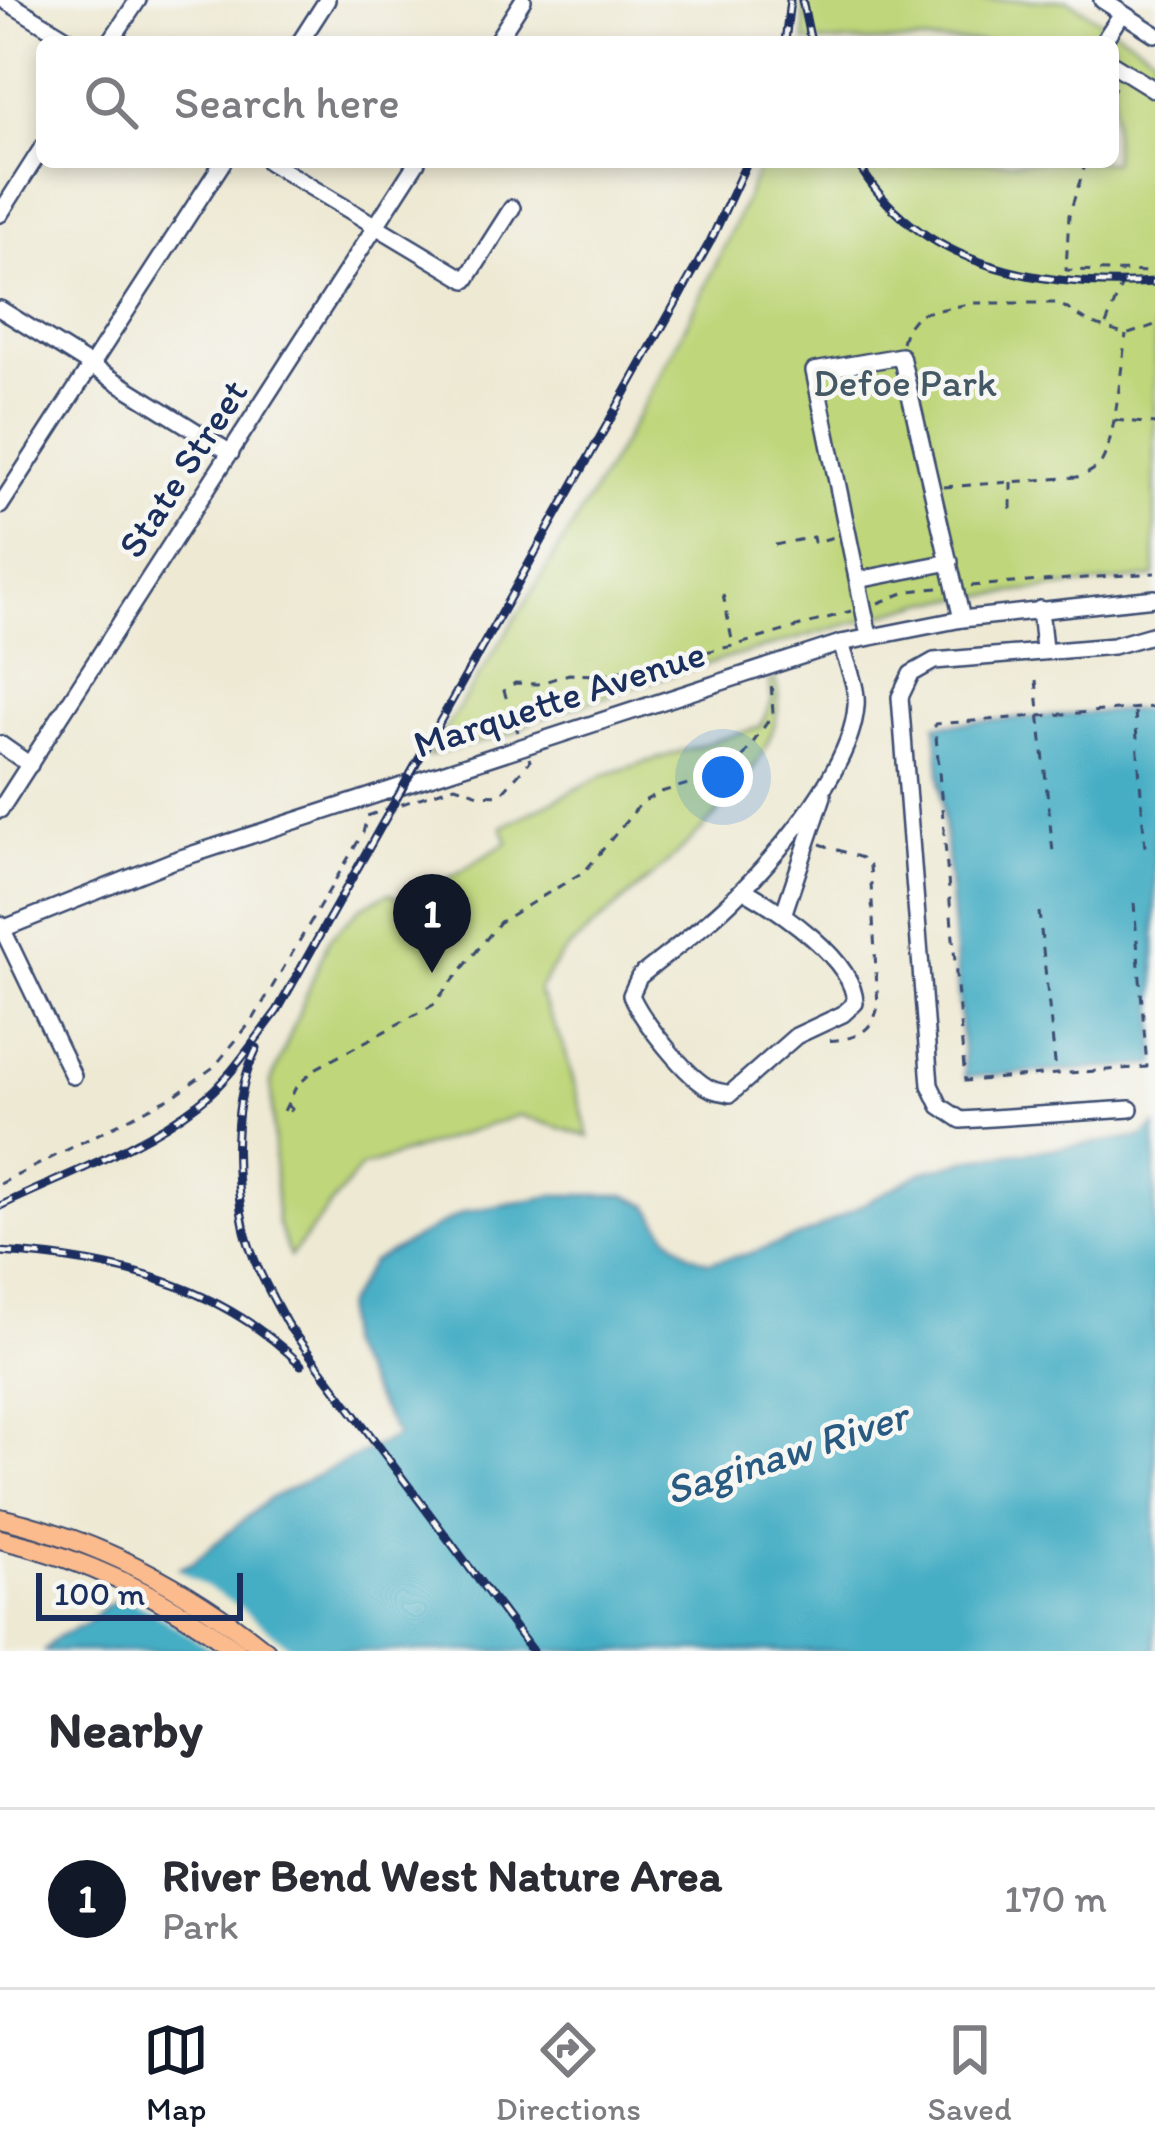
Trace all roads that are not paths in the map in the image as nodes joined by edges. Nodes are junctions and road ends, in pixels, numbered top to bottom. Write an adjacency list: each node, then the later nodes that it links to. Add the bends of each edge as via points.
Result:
1 (4, 0): 9 (street)
2 (138, 0): 10 (street)
3 (327, 0): 11 (street)
4 (500, 0): 6 (street)
5 (1102, 0): 7 (street)
6 (520, 5): 12 (street)
7 (1122, 13): 8 (street); 13 (street)
8 (1155, 34)
9 (63, 36)
10 (114, 36)
11 (304, 36)
12 (500, 36)
13 (1107, 36)
14 (1119, 68): 15 (street)
15 (1155, 90)
16 (36, 157): 21 (street)
17 (219, 168): 24 (street)
18 (278, 168): 22 (street)
19 (413, 168): 22 (street, State Street)
20 (512, 208): 22 (street, via 466,280)
21 (0, 214)
22 (374, 228): 25 (street, State Street)
23 (0, 309): 24 (street)
24 (91, 366): 25 (street); 26 (street)
25 (231, 452): 37 (street, State Street)
26 (0, 506)
27 (950, 562): 28 (street); 28 (street, via 901,356 814,370); 31 (street)
28 (858, 580): 33 (street)
29 (1155, 598): 30 (street, Marquette Avenue)
30 (1040, 609): 31 (street, Marquette Avenue); 35 (street)
31 (962, 619): 33 (street, Marquette Avenue)
32 (1155, 634): 35 (street, via 1114,646)
33 (869, 636): 34 (street, Marquette Avenue)
34 (841, 643): 38 (street, via 857,702); 42 (street, Marquette Avenue, via 172,861)
35 (1044, 650): 44 (street, via 934,662 911,674 900,697 931,1085 940,1106 961,1120)
36 (0, 744): 37 (street)
37 (30, 765): 39 (street, State Street)
38 (828, 778): 40 (street); 41 (street)
39 (0, 810)
40 (743, 889): 41 (street); 41 (street, via 639,977 632,994 639,1013 711,1089 730,1094 796,1036 855,1003 850,977)
41 (784, 912)
42 (1, 927): 43 (street)
43 (74, 1076)
44 (1130, 1109)
45 (0, 1518): 48 (main road, via 157,1575)
46 (0, 1539): 47 (main road, via 148,1593)
47 (237, 1651)
48 (266, 1651)

